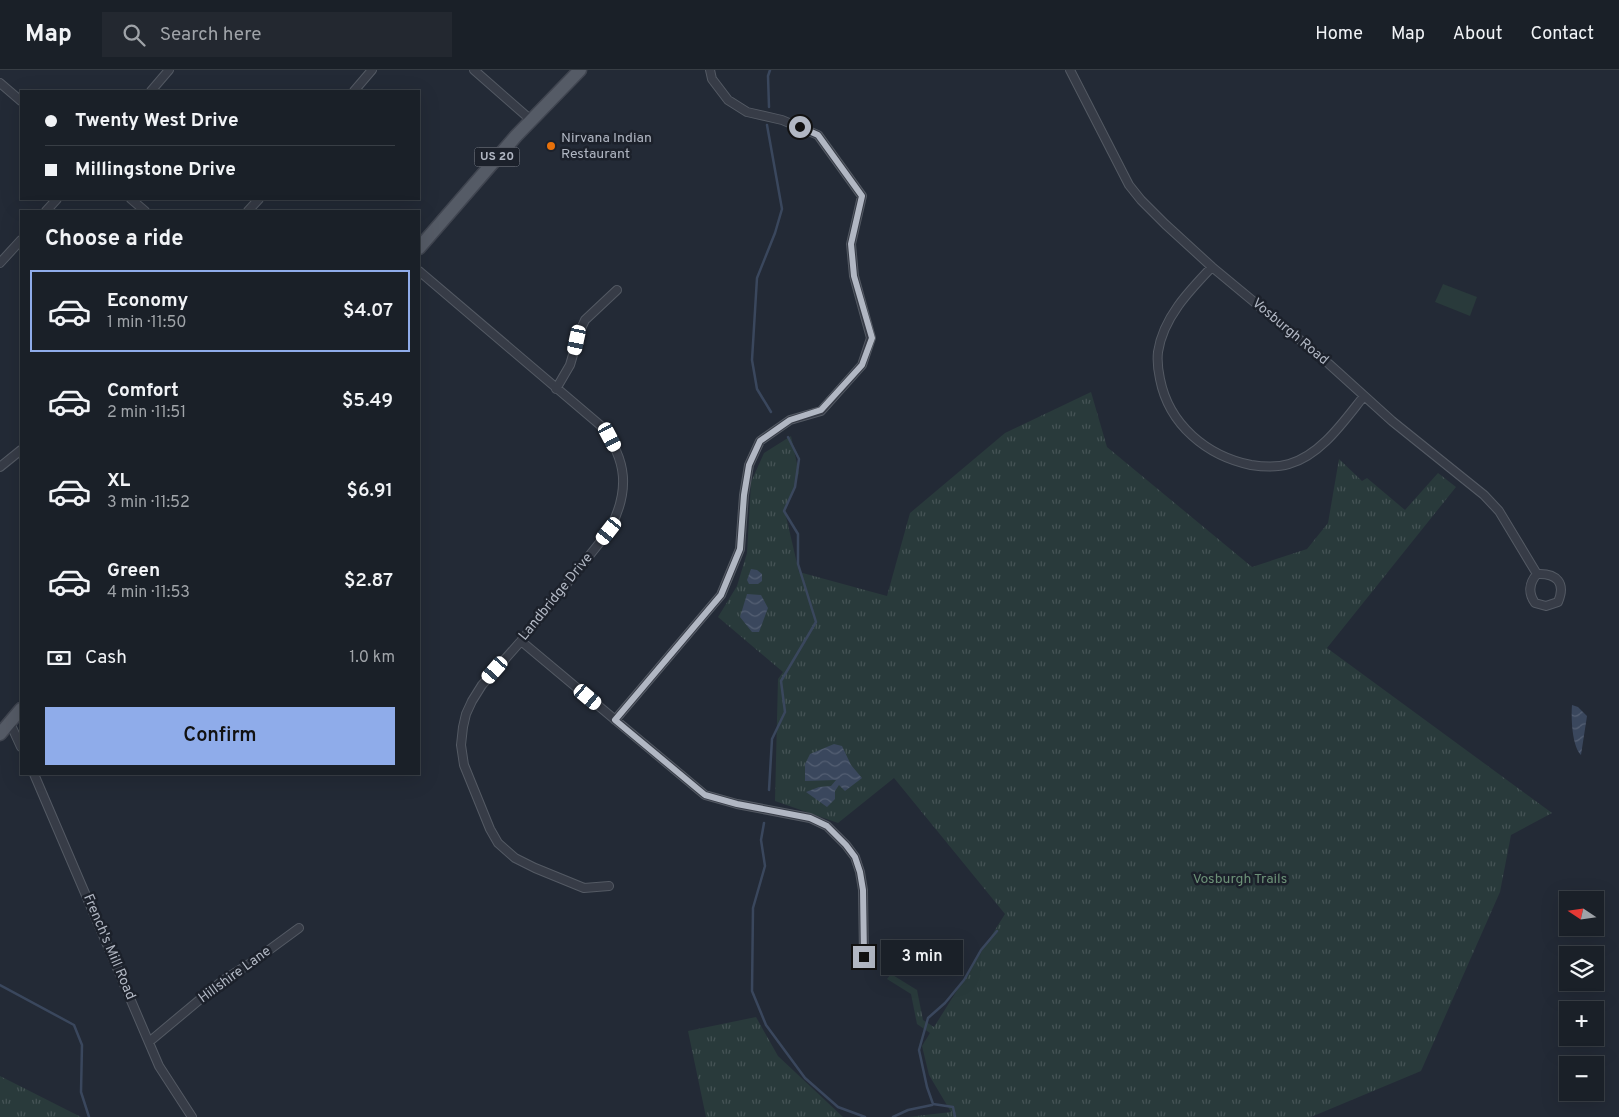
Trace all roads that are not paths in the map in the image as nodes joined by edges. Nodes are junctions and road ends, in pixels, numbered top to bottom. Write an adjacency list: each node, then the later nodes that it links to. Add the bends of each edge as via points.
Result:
1 (169, 70): 8 (street)
2 (372, 70): 9 (street)
3 (474, 70): 11 (street)
4 (580, 70): 11 (main road, US 20)
5 (710, 70): 31 (street, via 712,79 728,100 747,112 782,120 818,135 862,196 851,244 854,276 872,338 862,365 821,410 790,420 760,441 749,465 740,549 721,595)
6 (1070, 70): 21 (street, Vosburgh Road, via 1129,186)
7 (0, 83): 10 (street)
8 (152, 90)
9 (355, 90)
10 (20, 100)
11 (531, 120): 19 (main road, US 20)
12 (56, 200): 15 (street)
13 (132, 200): 16 (street)
14 (258, 200): 17 (street)
15 (47, 210)
16 (144, 210)
17 (249, 210)
18 (20, 241): 20 (street)
19 (420, 247)
20 (0, 263)
21 (1212, 267): 25 (street, Vosburgh Road); 25 (street, via 1173,313 1158,353 1163,393 1173,414 1190,434 1210,450 1236,462 1276,467 1304,458 1326,440)
22 (420, 271): 24 (street, Landbridge Drive)
23 (617, 290): 24 (street, via 585,320 570,365)
24 (556, 389): 29 (street, Landbridge Drive, via 610,437 618,453 625,484 609,531)
25 (1364, 396): 28 (street, Vosburgh Road, via 1484,495 1509,526)
26 (20, 451): 27 (street)
27 (0, 467)
28 (1536, 574): 28 (street, via 1530,588 1535,603 1546,606 1558,602 1562,592 1559,581 1552,576)
29 (521, 641): 31 (street); 36 (street, Landbridge Drive, via 482,685 469,707 461,745 464,765 498,844 515,858 584,888)
30 (20, 710): 32 (main road)
31 (615, 720): 38 (street, via 705,795 810,818 827,826 855,857 860,872)
32 (10, 723): 33 (main road); 34 (street)
33 (0, 734)
34 (20, 745)
35 (34, 775): 39 (street, French's Mill Road)
36 (609, 886)
37 (300, 928): 39 (street, Hillshire Lane, via 222,981)
38 (864, 957)
39 (149, 1042): 40 (street, French's Mill Road, via 159,1066)
40 (192, 1117)

